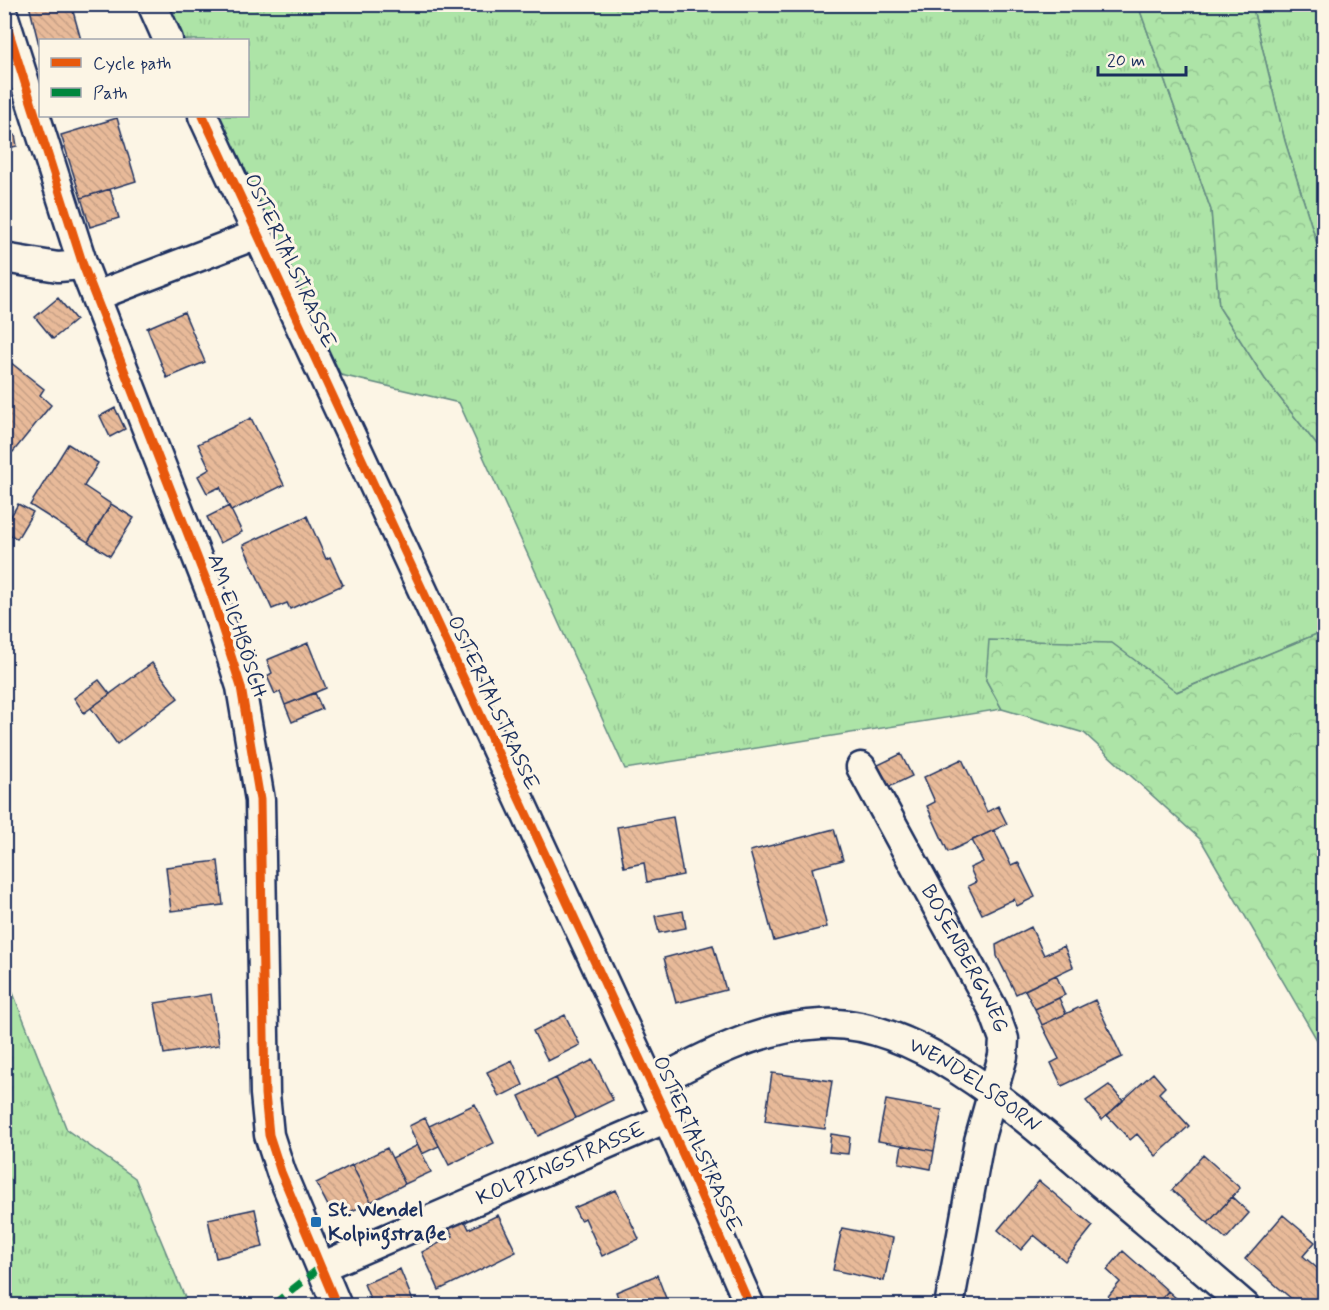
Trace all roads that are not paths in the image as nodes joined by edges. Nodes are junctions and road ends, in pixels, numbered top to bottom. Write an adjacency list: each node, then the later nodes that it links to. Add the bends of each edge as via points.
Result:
1 (152, 4): 3 (street)
2 (4, 17): 7 (street, AM EICHBÖSCH)
3 (168, 39)
4 (203, 117): 5 (street, OSTERTALSTRASSE)
5 (258, 234): 8 (street); 10 (street, OSTERTALSTRASSE)
6 (4, 258): 7 (street, via 58,267)
7 (83, 265): 8 (street, AM EICHBÖSCH)
8 (96, 296): 13 (street, AM EICHBÖSCH, via 211,593 241,687 260,800 265,1094 270,1135 281,1172)
9 (861, 767): 11 (street, BOSENBERGWEG, via 993,1009 1004,1039)
10 (651, 1085): 11 (street, WENDELSBORN, via 734,1043 774,1031 822,1024 868,1029 921,1049); 12 (street, OSTERTALSTRASSE)
11 (995, 1093): 16 (street, BOSENBERGWEG, via 979,1141); 17 (street, WENDELSBORN)
12 (667, 1118): 13 (street, KOLPINGSTRASSE); 15 (street, OSTERTALSTRASSE)
13 (321, 1267): 14 (street, AM EICHBÖSCH)
14 (337, 1305)
15 (750, 1305)
16 (949, 1305)
17 (1245, 1305)

